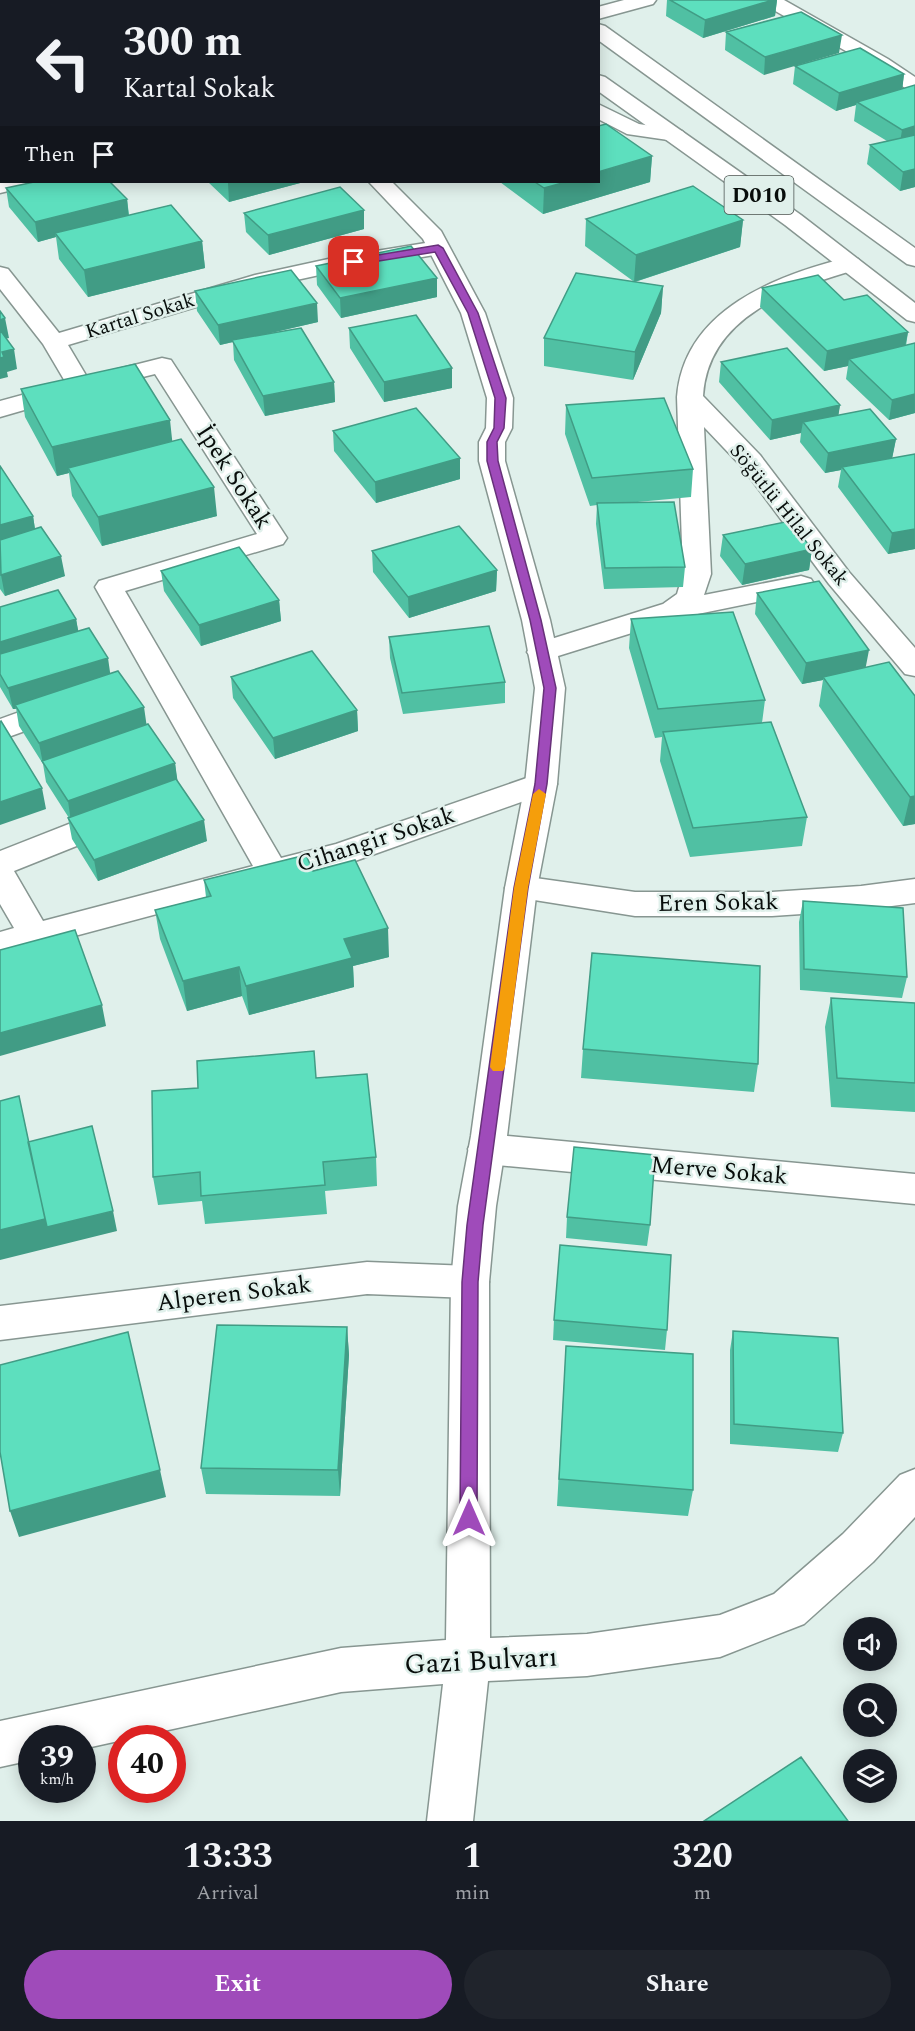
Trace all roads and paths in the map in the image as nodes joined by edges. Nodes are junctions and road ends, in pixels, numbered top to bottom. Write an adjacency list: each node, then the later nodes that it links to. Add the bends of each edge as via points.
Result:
1 (646, 0): 3 (main road)
2 (770, 0): 6 (main road)
3 (600, 12)
4 (600, 31): 13 (main road, D010)
5 (915, 59): 6 (main road)
6 (881, 63): 8 (main road)
7 (600, 82): 10 (main road, D010)
8 (915, 86)
9 (600, 111): 10 (main road, via 634,130)
10 (675, 135): 14 (main road, D010)
11 (381, 183): 12 (main road, via 433,236)
12 (438, 248): 17 (main road, Kartal Sokak, via 255,282); 23 (main road, via 473,313 501,398 492,461)
13 (915, 259)
14 (850, 264): 16 (main road, D010); 19 (main road, via 792,281 736,311 701,356 691,379)
15 (0, 274): 17 (main road)
16 (915, 315)
17 (54, 342): 18 (main road)
18 (80, 386): 20 (main road); 30 (main road, İpek Sokak, via 162,365 273,538 109,587)
19 (690, 397): 21 (main road, Söğütlü Hilal Sokak, via 751,461); 22 (main road, via 696,574 692,595)
20 (0, 409)
21 (839, 578): 22 (main road); 24 (main road, Söğütlü Hilal Sokak)
22 (679, 609): 23 (main road)
23 (542, 652): 27 (main road, via 550,688)
24 (915, 667)
25 (82, 699): 26 (main road)
26 (0, 730)
27 (541, 784): 30 (main road, Cihangir Sokak, via 344,853); 32 (main road)
28 (141, 809): 29 (main road)
29 (0, 864)
30 (273, 872): 34 (main road, Cihangir Sokak)
31 (0, 874): 34 (main road)
32 (521, 888): 33 (main road, Eren Sokak, via 635,904 772,903); 36 (main road)
33 (915, 891)
34 (34, 935): 35 (main road, Cihangir Sokak)
35 (0, 944)
36 (486, 1149): 37 (main road, Merve Sokak); 38 (main road)
37 (915, 1189)
38 (470, 1282): 39 (main road, Alperen Sokak, via 367,1278); 41 (main road)
39 (0, 1323)
40 (915, 1488): 41 (main road, Gazi Bulvarı, via 858,1548 789,1609 720,1636 587,1655)
41 (468, 1660): 42 (main road, Gazi Bulvarı, via 341,1670); 43 (main road)
42 (0, 1744)
43 (450, 1821)

